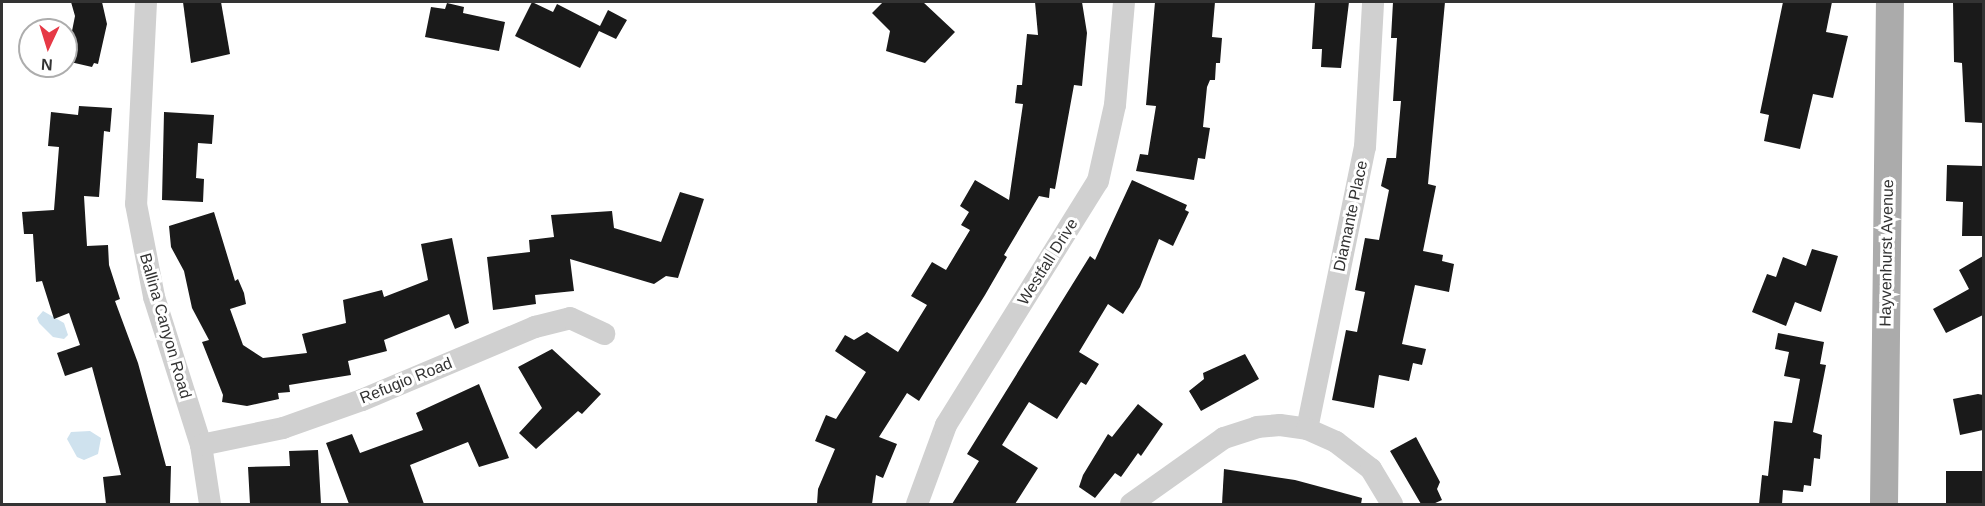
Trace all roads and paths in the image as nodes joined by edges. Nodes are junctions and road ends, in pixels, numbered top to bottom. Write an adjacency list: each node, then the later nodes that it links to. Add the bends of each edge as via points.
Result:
1 (146, 2): 7 (street, Ballina Canyon Road, via 136,204 154,297)
2 (1124, 2): 9 (street, Westfall Drive, via 1115,105 1098,181 946,425)
3 (1373, 2): 6 (street, Diamante Place, via 1365,147)
4 (1890, 2): 12 (main road, Hayvenhurst Avenue)
5 (605, 334): 7 (street, Refugio Road, via 570,318 535,327 283,428)
6 (1307, 429): 10 (street, via 1257,427 1224,438); 11 (street, via 1336,442 1371,470)
7 (201, 445): 8 (street, Ballina Canyon Road)
8 (210, 504)
9 (917, 504)
10 (1131, 504)
11 (1392, 504)
12 (1884, 504)

